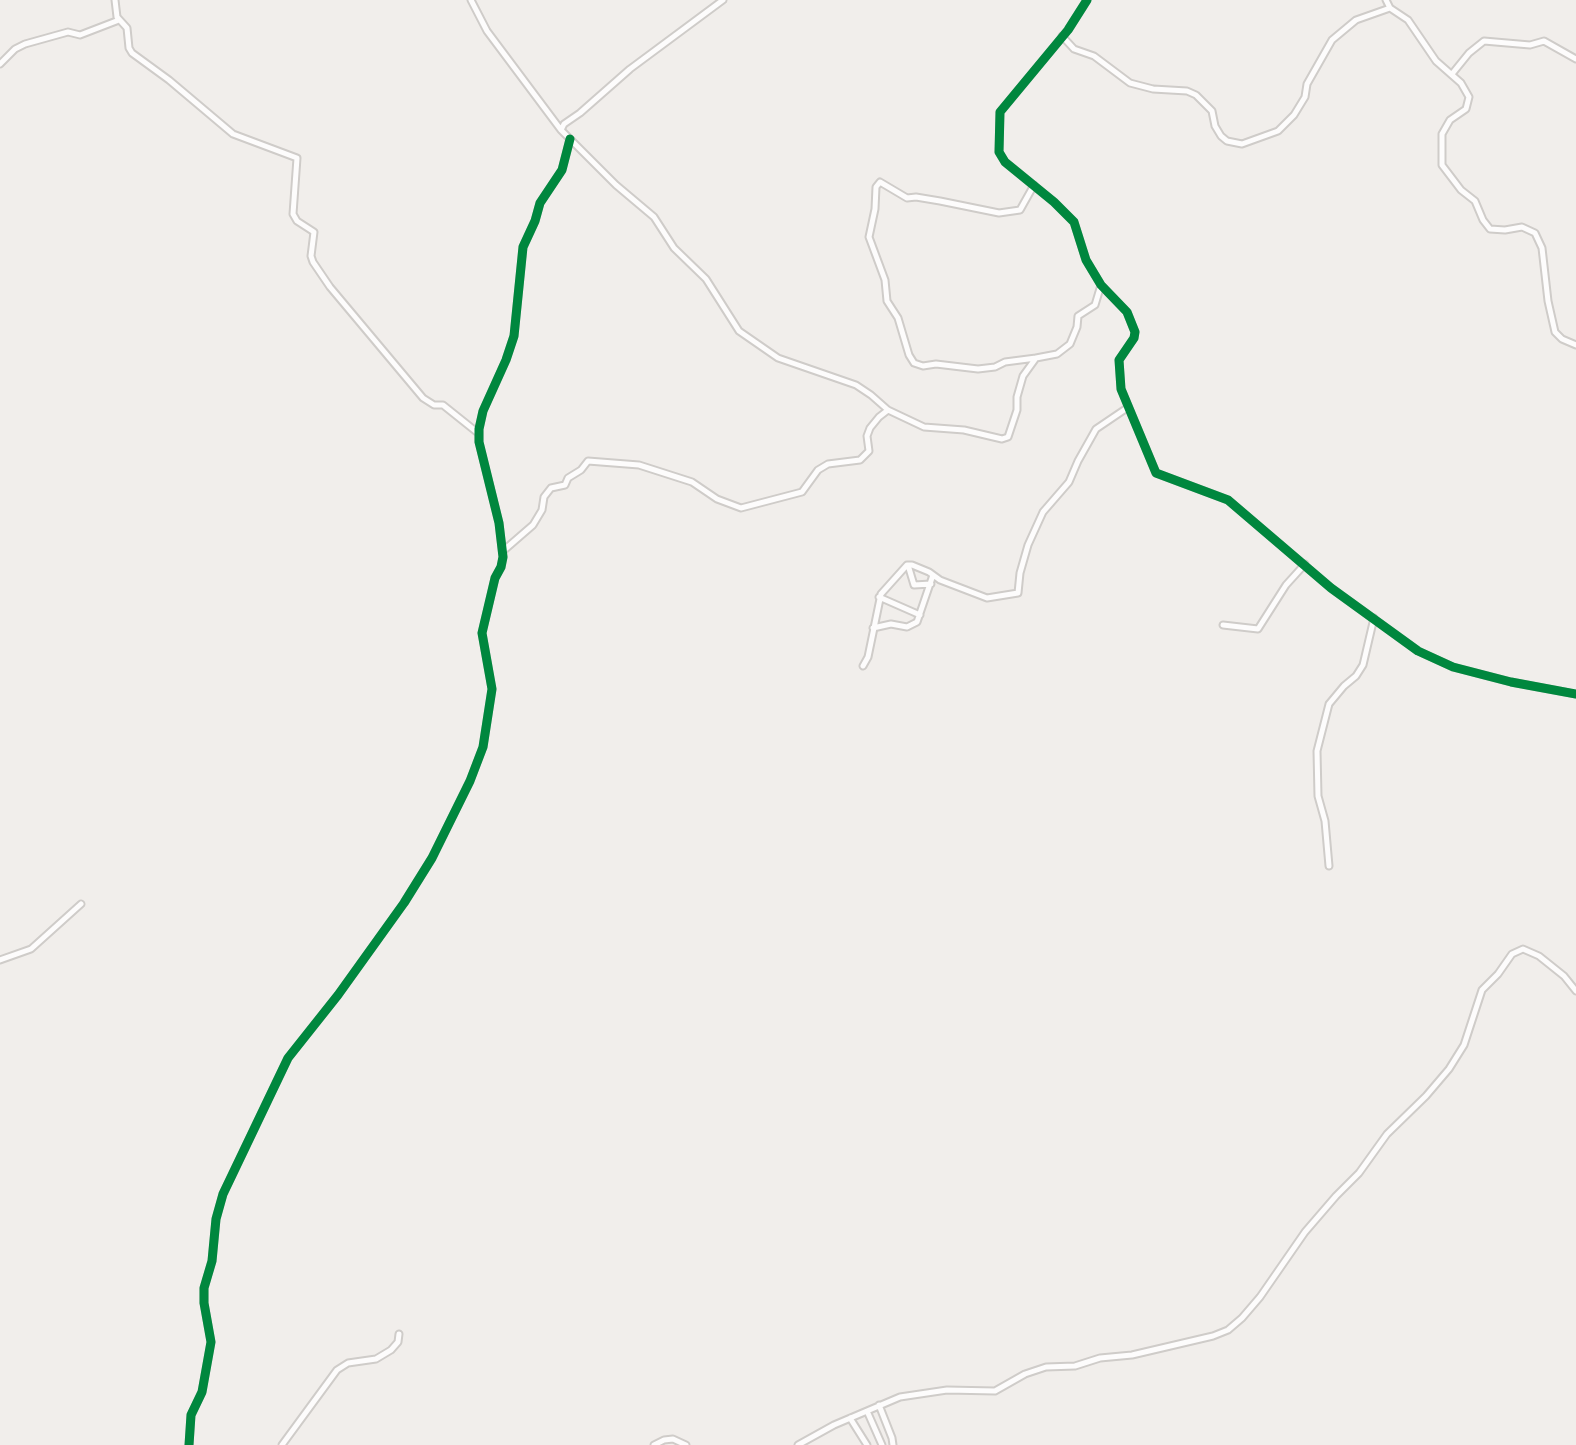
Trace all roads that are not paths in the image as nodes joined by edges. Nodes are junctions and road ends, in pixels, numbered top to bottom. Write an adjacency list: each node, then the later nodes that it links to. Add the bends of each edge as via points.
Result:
1 (115, 0): 7 (street)
2 (471, 0): 12 (street, via 488,31)
3 (723, 0): 12 (street, via 630,69)
4 (1087, 0): 8 (street)
5 (1386, 0): 6 (street)
6 (1390, 8): 8 (street, via 1356,20 1332,40 1294,115 1278,131 1242,144 1221,136 1212,111 1196,95 1130,83 1094,56 1074,49); 11 (street, via 1408,20 1436,61)
7 (119, 20): 10 (street, via 80,35 68,32 25,44); 20 (street, via 127,28 132,53 233,134 297,159 293,214 314,232 313,262 423,398 443,405)
8 (1062, 36): 14 (street, via 999,116 1000,155)
9 (1576, 59): 11 (street, via 1544,41 1530,45 1484,41)
10 (0, 64)
11 (1452, 74): 16 (street, via 1467,92 1469,103 1445,126 1443,165 1475,201 1490,229 1522,227 1535,233 1542,248 1555,332)
12 (561, 130): 13 (street)
13 (570, 139): 19 (street, via 654,216 676,249 706,279 739,331 779,358 856,385); 20 (street, via 562,170 540,203 523,247 514,336)
14 (1034, 185): 15 (street, via 1074,222 1082,252); 17 (street, via 1020,209 999,213 907,198 878,183 869,237 885,280 887,301 914,363 978,369)
15 (1101, 285): 17 (street, via 1096,305 1078,317 1070,344 1057,354); 18 (street, via 1124,307 1135,332 1118,366)
16 (1576, 345)
17 (1036, 358): 19 (street, via 1023,376 1006,438 928,428)
18 (1127, 408): 22 (street, via 1158,474 1228,500); 24 (street, via 1096,429 1069,482 1043,512 1028,545 1018,593 987,598)
19 (888, 410): 21 (street, via 870,428 869,451 860,460 828,464 802,492 741,508 692,482 639,465 588,461 565,485 551,488 534,524)
20 (478, 433): 21 (street)
21 (502, 552): 41 (street, via 482,633 492,689 489,717 470,781 404,903 288,1058 221,1199 204,1288 211,1342 202,1392 191,1415)
22 (1305, 564): 28 (street); 29 (street, via 1258,629)
23 (908, 565): 24 (street); 25 (street, via 914,585); 26 (street)
24 (933, 575): 25 (street)
25 (931, 584): 27 (street)
26 (879, 597): 27 (street); 30 (street)
27 (920, 615): 30 (street, via 907,627)
28 (1374, 618): 32 (street, via 1418,651 1447,665); 33 (street, via 1362,667 1329,704 1317,751 1318,796)
29 (1223, 625)
30 (873, 628): 31 (street)
31 (863, 666)
32 (1576, 694)
33 (1329, 866)
34 (81, 904): 35 (street, via 36,945)
35 (0, 960)
36 (1576, 991): 38 (street, via 1539,956 1523,949 1512,954 1482,990 1464,1045 1449,1069 1387,1134 1359,1173 1305,1232 1260,1297 1228,1330 1073,1367 1045,1367 995,1391 931,1392)
37 (399, 1334): 42 (street, via 391,1350 376,1359 348,1363 337,1370)
38 (879, 1405): 39 (street); 48 (street)
39 (867, 1411): 40 (street); 47 (street)
40 (850, 1418): 45 (street); 46 (street)
41 (189, 1445)
42 (282, 1445)
43 (654, 1445): 44 (street, via 673,1440)
44 (686, 1445)
45 (798, 1445)
46 (867, 1445)
47 (882, 1445)
48 (893, 1445)

